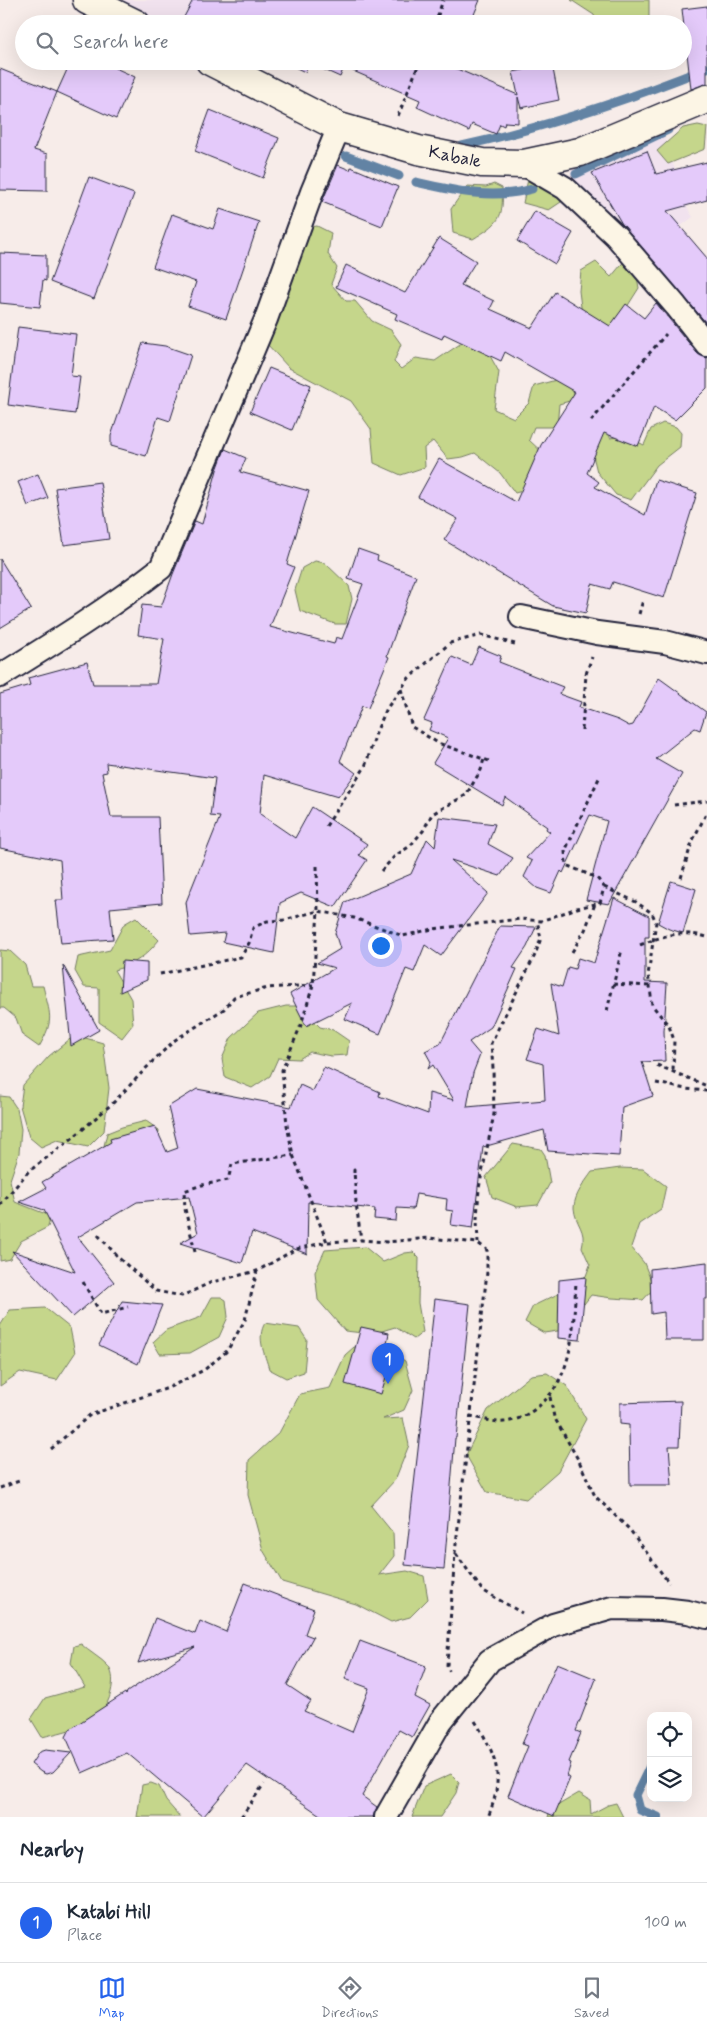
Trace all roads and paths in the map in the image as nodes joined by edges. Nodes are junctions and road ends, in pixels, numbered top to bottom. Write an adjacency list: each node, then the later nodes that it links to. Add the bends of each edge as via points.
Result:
1 (87, 0): 3 (street)
2 (443, 0): 4 (path)
3 (118, 15)
4 (438, 15)
5 (228, 70): 8 (street, Kabale)
6 (416, 70): 9 (path)
7 (707, 99): 10 (street, Kabale, via 580,152)
8 (339, 127): 9 (street, Kabale); 18 (street, via 266,319 161,568 93,618)
9 (388, 141): 10 (street, Kabale, via 482,163)
10 (524, 164): 11 (street, via 565,188 616,236)
11 (683, 315): 12 (street); 13 (path)
12 (707, 345)
13 (591, 421)
14 (521, 617): 15 (street)
15 (614, 635): 17 (street, via 664,642); 20 (path, via 595,647 586,674)
16 (520, 646): 19 (path, via 481,636 450,643)
17 (707, 653)
18 (0, 676)
19 (400, 689): 21 (path, via 412,727 438,743); 27 (path, via 384,716 365,767)
20 (582, 730)
21 (484, 759): 22 (path); 29 (path, via 466,795 432,814 410,846)
22 (489, 761)
23 (600, 776): 31 (path, via 565,851 566,864 597,878)
24 (707, 800): 25 (path)
25 (674, 805)
26 (707, 812): 30 (path, via 692,842)
27 (326, 826)
28 (316, 866): 33 (path)
29 (381, 871)
30 (681, 878)
31 (604, 887): 32 (path, via 600,903); 36 (path, via 652,913 656,922)
32 (595, 904): 34 (path); 39 (path)
33 (318, 911): 34 (path, via 354,918 403,936 432,929 520,919); 40 (path, via 268,921 253,928 241,957); 42 (path)
34 (537, 921): 56 (path, via 541,938 538,947 491,1043 494,1114 479,1188)
35 (707, 937): 36 (path, via 690,932)
36 (654, 939): 37 (path); 43 (path, via 648,975)
37 (640, 945)
38 (622, 949): 41 (path)
39 (572, 952)
40 (160, 974)
41 (614, 984): 43 (path); 44 (path)
42 (313, 985): 50 (path, via 282,1070); 52 (path, via 268,988 234,997 224,1009 175,1040 114,1102 28,1172)
43 (650, 986): 46 (path, via 652,1005 669,1026 674,1040)
44 (606, 1011)
45 (657, 1066): 46 (path)
46 (673, 1071): 48 (path)
47 (656, 1083): 49 (path)
48 (707, 1086)
49 (707, 1091)
50 (293, 1155): 55 (path); 57 (path, via 232,1164 228,1180 184,1191)
51 (354, 1174): 54 (path, via 354,1170)
52 (0, 1205)
53 (98, 1235): 58 (path, via 156,1291 182,1296 212,1282)
54 (361, 1240): 55 (path); 56 (path, via 387,1242 429,1238)
55 (327, 1242): 58 (path, via 296,1249)
56 (478, 1244): 63 (path, via 487,1250 487,1272)
57 (195, 1252)
58 (257, 1271): 64 (path, via 245,1320 227,1351 204,1370 168,1388 90,1415)
59 (83, 1282): 61 (path, via 101,1314)
60 (576, 1282): 62 (path, via 570,1356)
61 (128, 1307)
62 (550, 1396): 63 (path, via 529,1415 504,1422); 68 (path, via 554,1417 595,1496 630,1530)
63 (470, 1416): 67 (path)
64 (51, 1449)
65 (19, 1481): 66 (path)
66 (0, 1488)
67 (455, 1553): 69 (path, via 490,1596 519,1612); 70 (path, via 447,1665)
68 (698, 1615): 69 (street, via 662,1609 612,1608)
69 (559, 1623): 70 (street, via 490,1660)
70 (460, 1697): 73 (street, via 441,1721); 74 (path, via 497,1762 496,1798)
71 (264, 1784): 72 (path)
72 (241, 1817)
73 (386, 1817)
74 (488, 1817)

